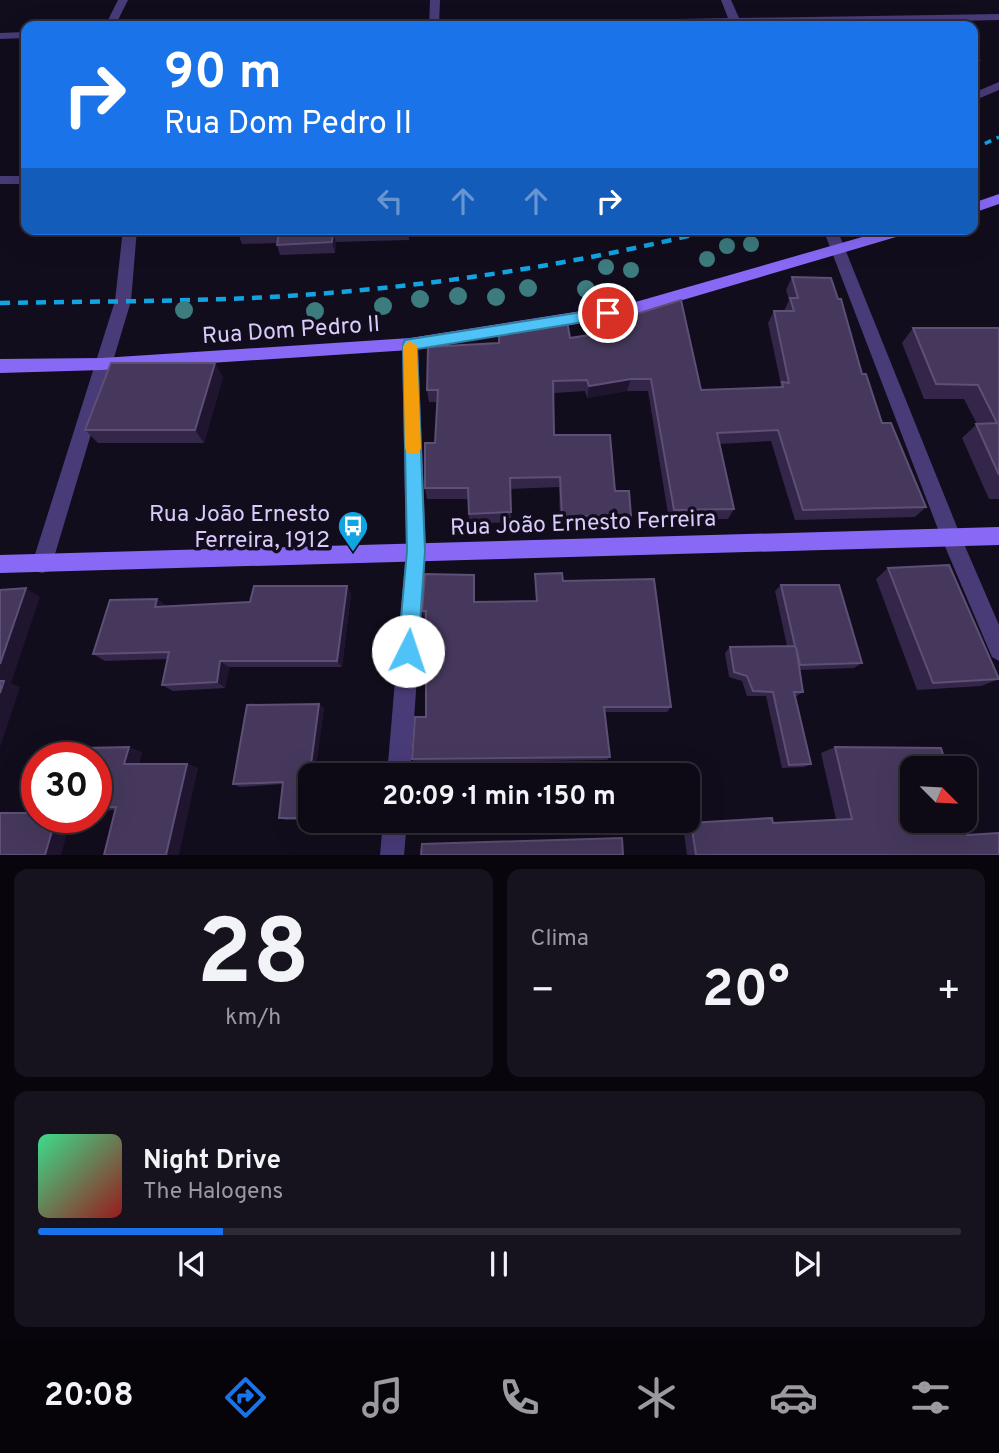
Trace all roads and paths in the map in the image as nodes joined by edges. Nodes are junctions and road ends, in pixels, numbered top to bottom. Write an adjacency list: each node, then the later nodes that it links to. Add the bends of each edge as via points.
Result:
1 (123, 0): 5 (street)
2 (435, 0): 6 (street)
3 (726, 0): 7 (street)
4 (999, 17): 8 (street)
5 (112, 21)
6 (435, 21)
7 (734, 21)
8 (868, 21)
9 (21, 35): 10 (street)
10 (0, 36)
11 (999, 86): 12 (street)
12 (978, 95)
13 (0, 180): 14 (street)
14 (21, 180)
15 (999, 199): 16 (street)
16 (978, 206)
17 (129, 235): 22 (street, via 123,301)
18 (833, 235): 20 (street)
19 (888, 235): 20 (street, Rua Dom Pedro II)
20 (839, 250): 21 (street, Rua Dom Pedro II, via 632,309); 25 (street)
21 (410, 344): 22 (street, Rua Dom Pedro II); 26 (street)
22 (102, 364): 23 (street, Rua Dom Pedro II); 28 (street)
23 (0, 366)
24 (999, 536): 25 (street, Rua João Ernesto Ferreira)
25 (951, 537): 26 (street, Rua João Ernesto Ferreira); 29 (street)
26 (416, 551): 28 (street, Rua João Ernesto Ferreira); 30 (street)
27 (0, 564): 28 (street, Rua João Ernesto Ferreira)
28 (42, 564)
29 (999, 650)
30 (399, 763)
31 (394, 833): 32 (street)
32 (392, 855)

